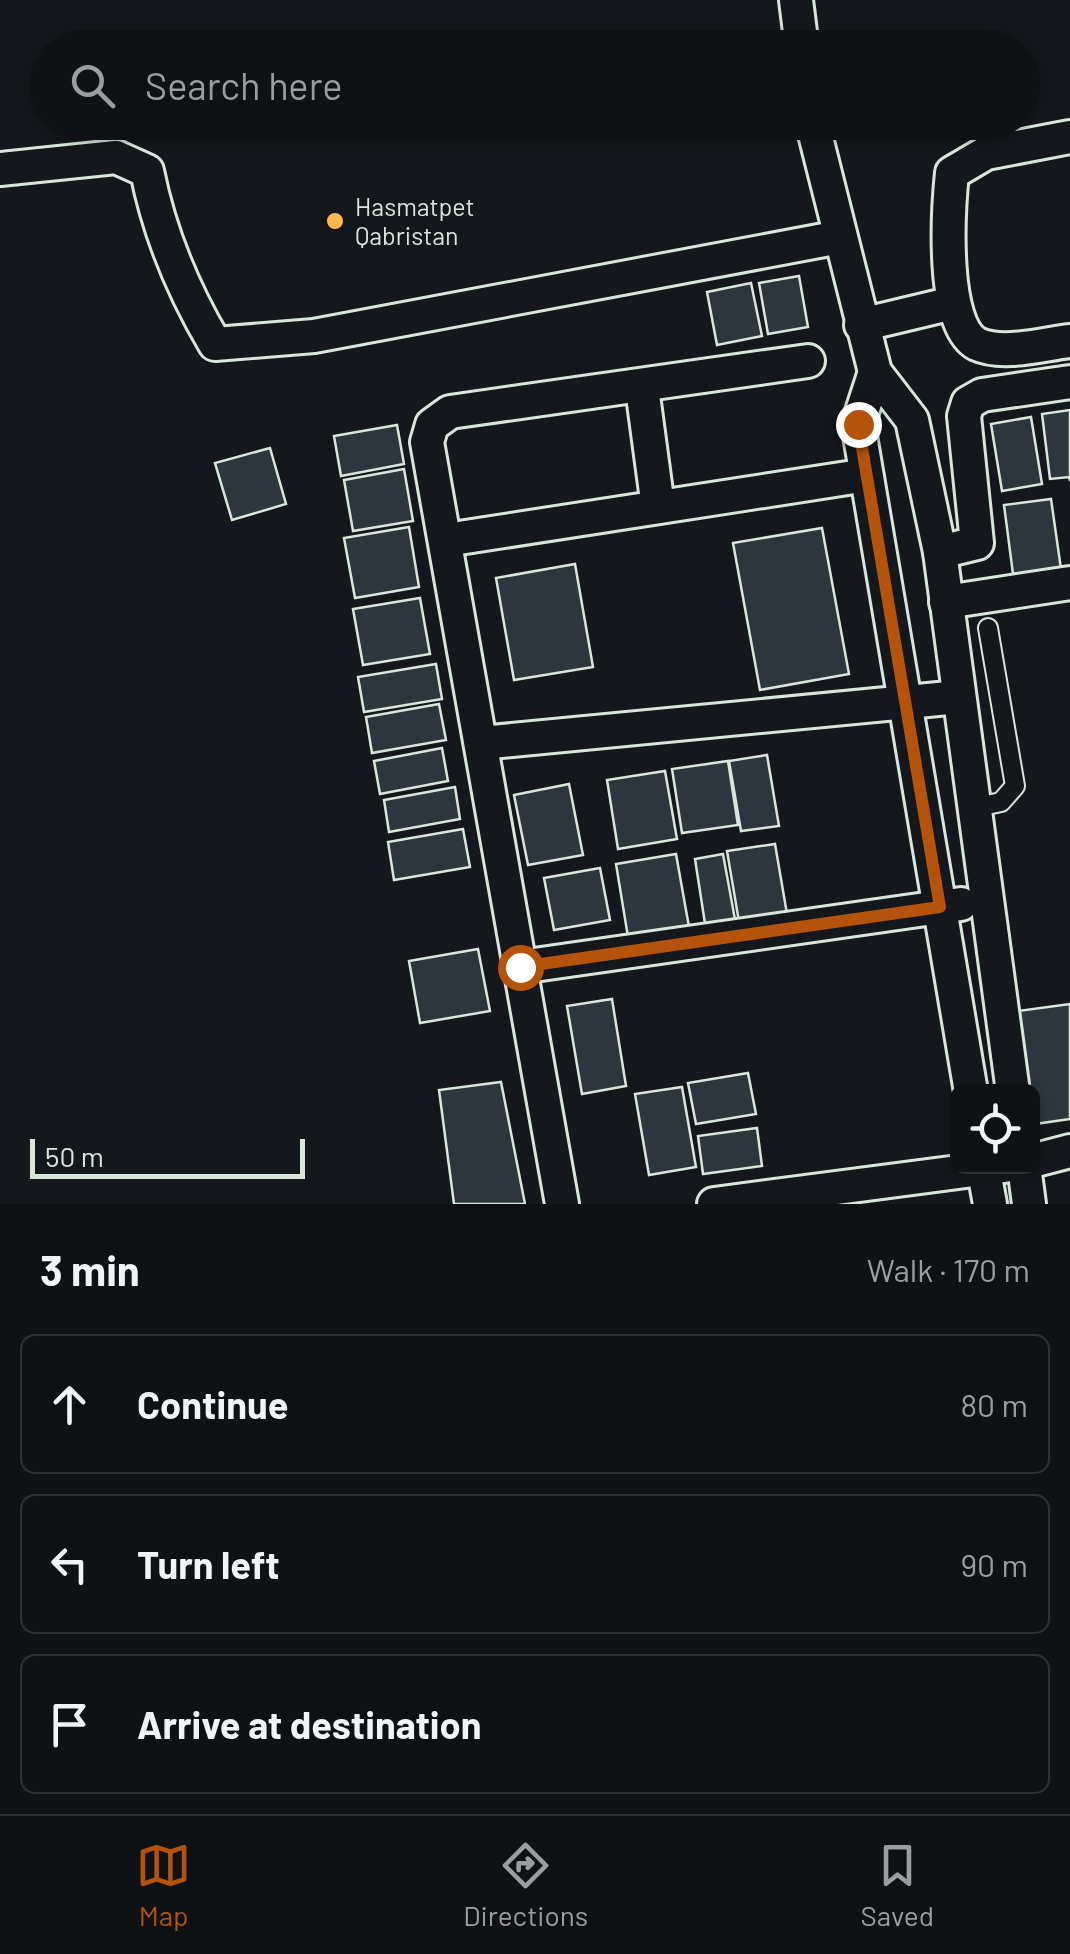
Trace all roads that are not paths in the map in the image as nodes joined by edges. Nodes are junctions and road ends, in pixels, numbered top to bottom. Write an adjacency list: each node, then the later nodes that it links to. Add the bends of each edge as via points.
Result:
1 (796, 0): 2 (street)
2 (800, 30)
3 (1070, 137): 7 (street, via 986,154 952,174)
4 (816, 140): 6 (street)
5 (0, 169): 6 (street, via 116,157 147,171 156,219 215,344 314,336)
6 (840, 237): 8 (street)
7 (952, 303): 8 (street); 9 (street, via 962,332 979,345 1002,349)
8 (861, 325): 11 (street)
9 (1070, 341)
10 (808, 360): 13 (street)
11 (874, 372): 14 (street, via 858,424); 17 (street, via 912,420)
12 (1070, 382): 17 (street, via 982,395 968,403 977,543)
13 (642, 388): 15 (street); 16 (street, via 450,412 432,425 427,442)
14 (868, 479): 15 (street); 22 (street)
15 (658, 507): 16 (street)
16 (446, 540): 23 (street)
17 (940, 552): 19 (street)
18 (1070, 582): 19 (street)
19 (946, 602): 21 (street)
20 (988, 628): 24 (lane, via 1016,786 1001,802)
21 (958, 697): 22 (street); 24 (street)
22 (905, 705): 23 (street); 26 (street)
23 (481, 742): 27 (street)
24 (972, 808): 25 (street)
25 (986, 901): 26 (street); 29 (street)
26 (940, 907): 27 (street); 28 (street)
27 (520, 967): 35 (street)
28 (970, 1084)
29 (1012, 1084)
30 (1070, 1152): 31 (street)
31 (1040, 1159)
32 (950, 1173): 36 (street)
33 (990, 1174): 37 (street)
34 (1025, 1174): 38 (street)
35 (562, 1204)
36 (714, 1204)
37 (990, 1204)
38 (1030, 1204)

